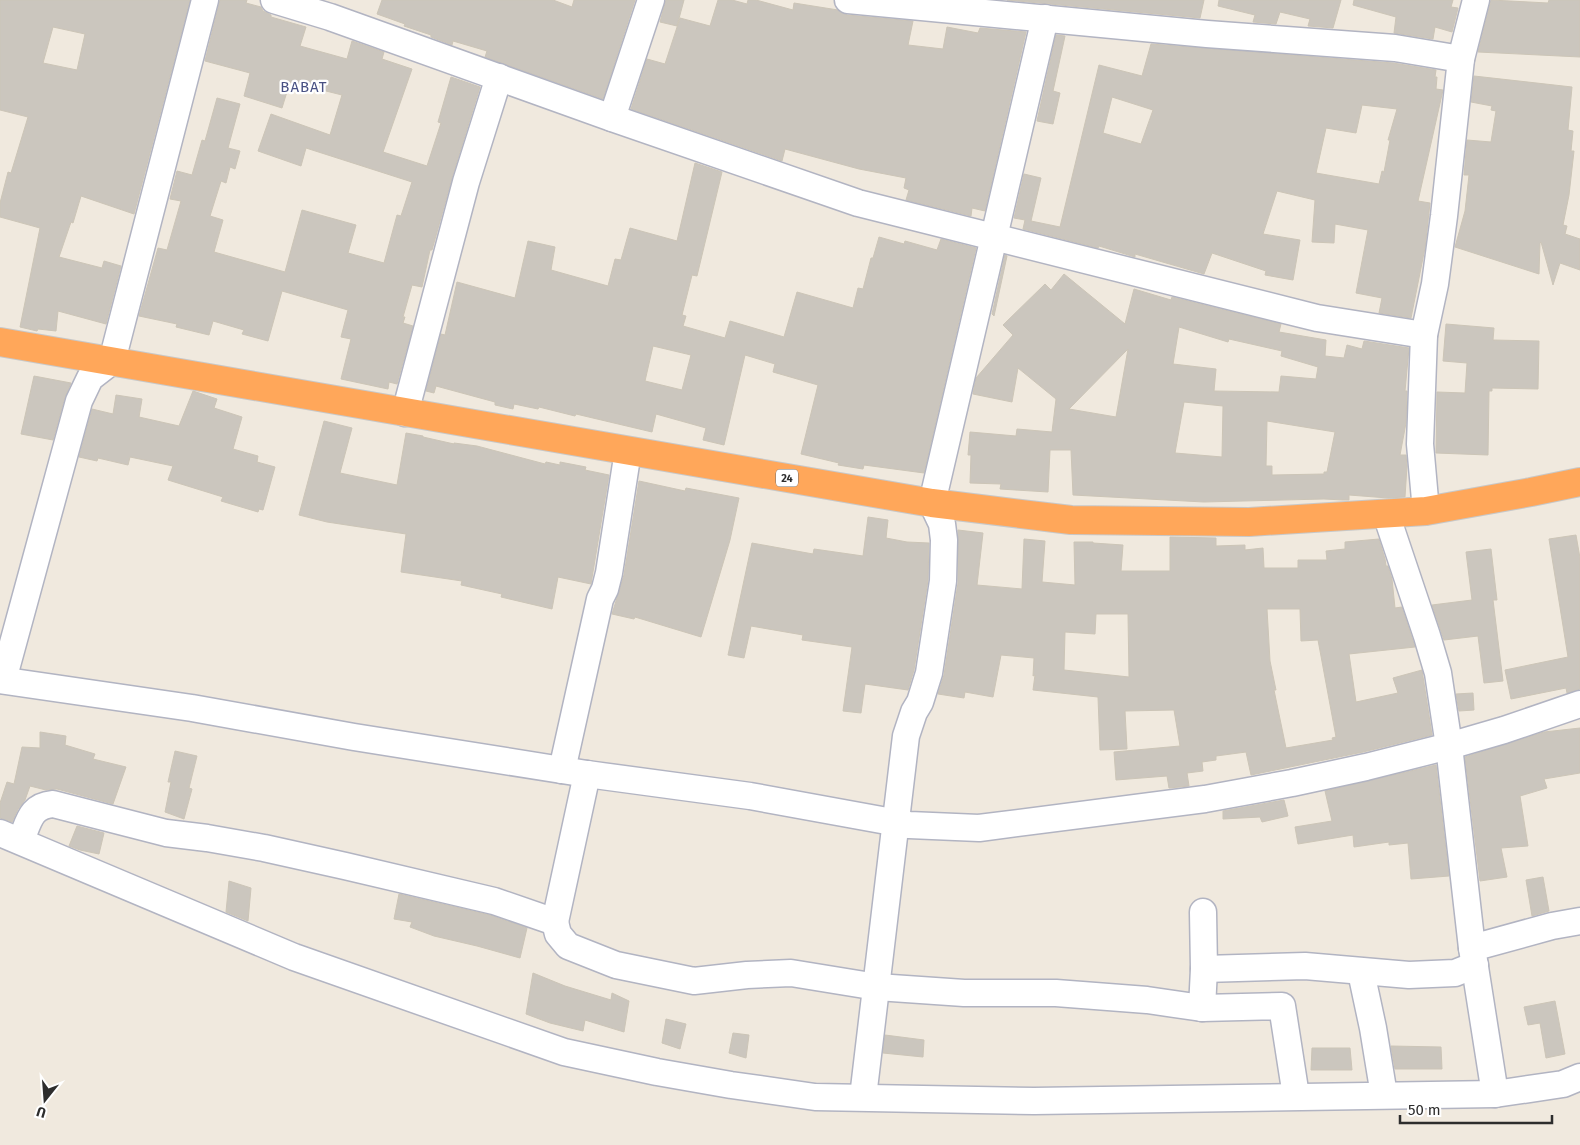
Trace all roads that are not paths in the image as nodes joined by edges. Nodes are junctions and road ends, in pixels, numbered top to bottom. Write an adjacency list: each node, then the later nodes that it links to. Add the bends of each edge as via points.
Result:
1 (205, 0): 13 (street)
2 (274, 0): 8 (street)
3 (651, 0): 9 (street)
4 (848, 0): 6 (street)
5 (1476, 0): 7 (street)
6 (1045, 18): 7 (street, via 1395,48); 10 (street)
7 (1461, 59): 11 (street, via 1435,284)
8 (499, 77): 9 (street); 14 (street, via 466,182)
9 (612, 118): 10 (street, via 858,203)
10 (995, 237): 11 (street, via 1317,318); 17 (street)
11 (1424, 335): 18 (street, via 1420,444)
12 (0, 342): 13 (highway, 24)
13 (112, 361): 14 (highway, 24); 20 (street, via 90,378 79,401)
14 (405, 413): 15 (highway, 24)
15 (628, 451): 17 (highway, 24); 23 (street, via 609,573 600,599)
16 (1580, 482): 18 (highway, 24)
17 (932, 503): 19 (highway, 24, via 1071,520 1249,522); 24 (street, via 942,524 943,581 928,672 906,736)
18 (1426, 511): 19 (highway, 24)
19 (1386, 514): 22 (street, via 1438,673)
20 (2, 680): 23 (street, via 192,708)
21 (1580, 704): 22 (street)
22 (1449, 746): 24 (street, via 1366,767 1205,799 979,828); 29 (street)
23 (574, 772): 24 (street, via 750,796); 28 (street)
24 (896, 822): 33 (street)
25 (10, 836): 28 (street, via 42,805 53,804 166,833 264,848 355,868 494,901); 40 (street, via 294,957 564,1052 731,1085 815,1096)
26 (1203, 912): 31 (street)
27 (1580, 921): 29 (street, via 1552,926)
28 (555, 922): 33 (street, via 558,934 568,946 616,965 656,974 694,981 791,973)
29 (1474, 956): 32 (street, via 1455,973); 37 (street)
30 (1305, 966): 31 (street); 32 (street); 34 (street)
31 (1204, 969): 35 (street)
32 (1361, 972): 38 (street)
33 (877, 987): 35 (street, via 964,993 1056,993); 40 (street)
34 (1282, 1006): 35 (street); 39 (street)
35 (1202, 1008)
36 (1580, 1077): 37 (street, via 1563,1084)
37 (1495, 1094): 38 (street)
38 (1384, 1095): 39 (street)
39 (1296, 1096): 40 (street, via 1034,1101)
40 (863, 1097)

